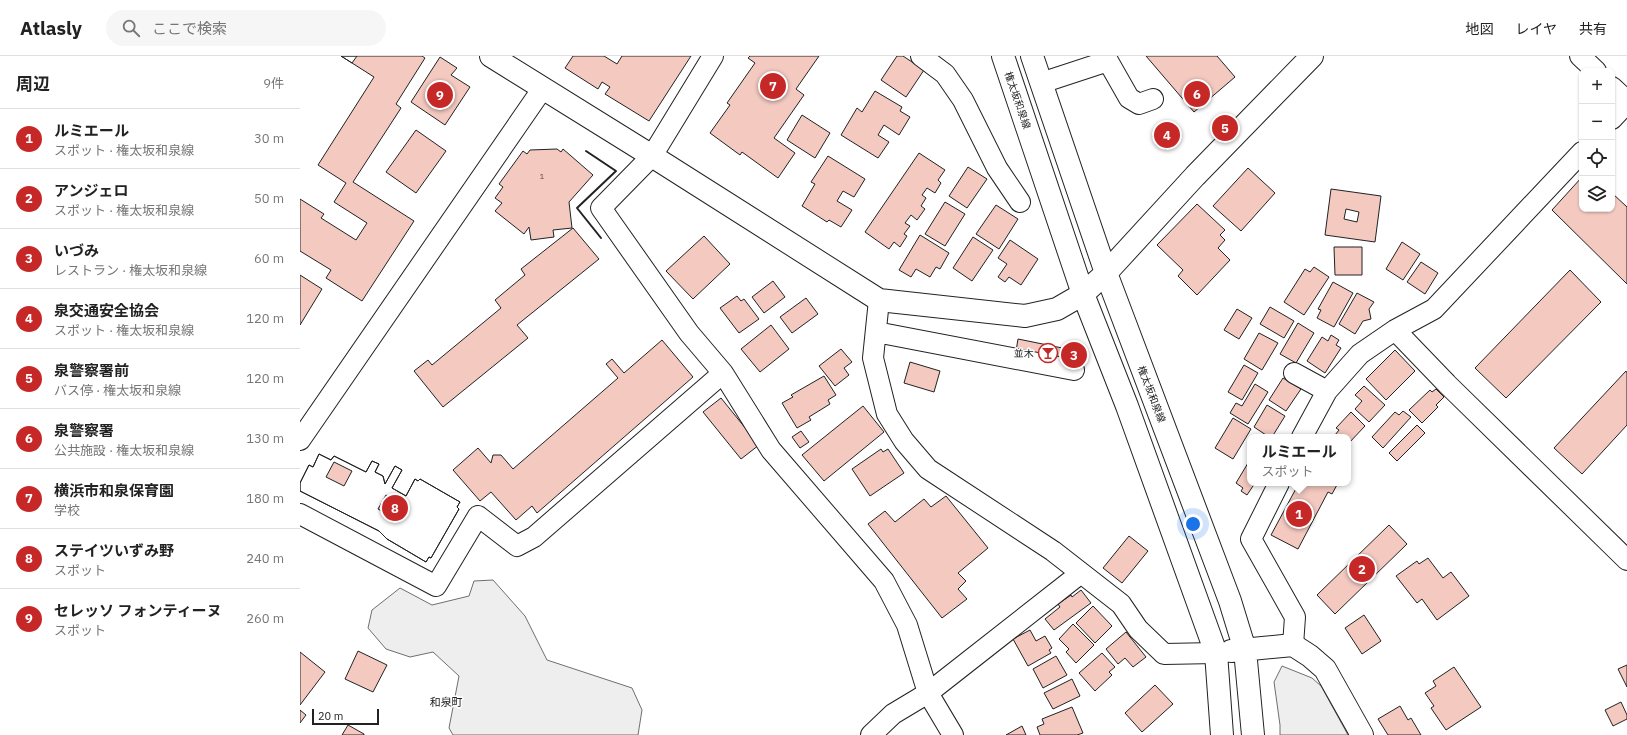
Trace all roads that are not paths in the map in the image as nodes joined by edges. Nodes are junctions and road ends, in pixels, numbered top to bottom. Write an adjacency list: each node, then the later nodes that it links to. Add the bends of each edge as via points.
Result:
1 (491, 56): 9 (street)
2 (713, 56): 18 (street)
3 (921, 56): 19 (street, via 945,74 997,168)
4 (1003, 56): 21 (street, 権太坂和泉線)
5 (1032, 56): 11 (street, 権太坂和泉線)
6 (1312, 56): 20 (street)
7 (1580, 56): 10 (street)
8 (1107, 58): 11 (street); 14 (street, via 1129,98 1139,104)
9 (524, 65): 12 (street)
10 (1593, 68)
11 (1041, 83): 20 (street, 権太坂和泉線)
12 (543, 88): 18 (street); 30 (street)
13 (1615, 90): 15 (street)
14 (1153, 99)
15 (1627, 102): 16 (street)
16 (1615, 116)
17 (1579, 155): 23 (street, via 1434,310)
18 (652, 156): 22 (street); 26 (street, via 601,208 689,333)
19 (1020, 202)
20 (1106, 272): 21 (street); 36 (street, 権太坂和泉線, via 1230,601)
21 (1083, 294): 22 (street, via 1058,309 1025,316); 37 (street, 権太坂和泉線, via 1127,406)
22 (879, 300): 24 (street)
23 (1395, 330): 28 (street, via 1360,354); 33 (street)
24 (876, 332): 25 (street); 34 (street, via 873,358 887,414 923,464)
25 (1074, 370)
26 (722, 374): 32 (street, via 534,537 517,546 478,516 436,586); 38 (street, via 772,450 884,581 907,625)
27 (1294, 374): 28 (street)
28 (1327, 391): 29 (street)
29 (1304, 434)
30 (300, 440)
31 (1278, 486): 35 (street, via 1251,539 1295,617)
32 (300, 514)
33 (1627, 560)
34 (1081, 572): 37 (street, via 1121,604 1138,630 1164,654); 38 (street)
35 (1294, 645): 36 (street); 43 (street, via 1325,669)
36 (1245, 650): 37 (street); 42 (street, 権太坂和泉線)
37 (1216, 653): 41 (street, 権太坂和泉線)
38 (928, 693): 39 (street, via 893,714); 40 (street)
39 (871, 735)
40 (953, 735)
41 (1222, 735)
42 (1253, 735)
43 (1362, 735)

